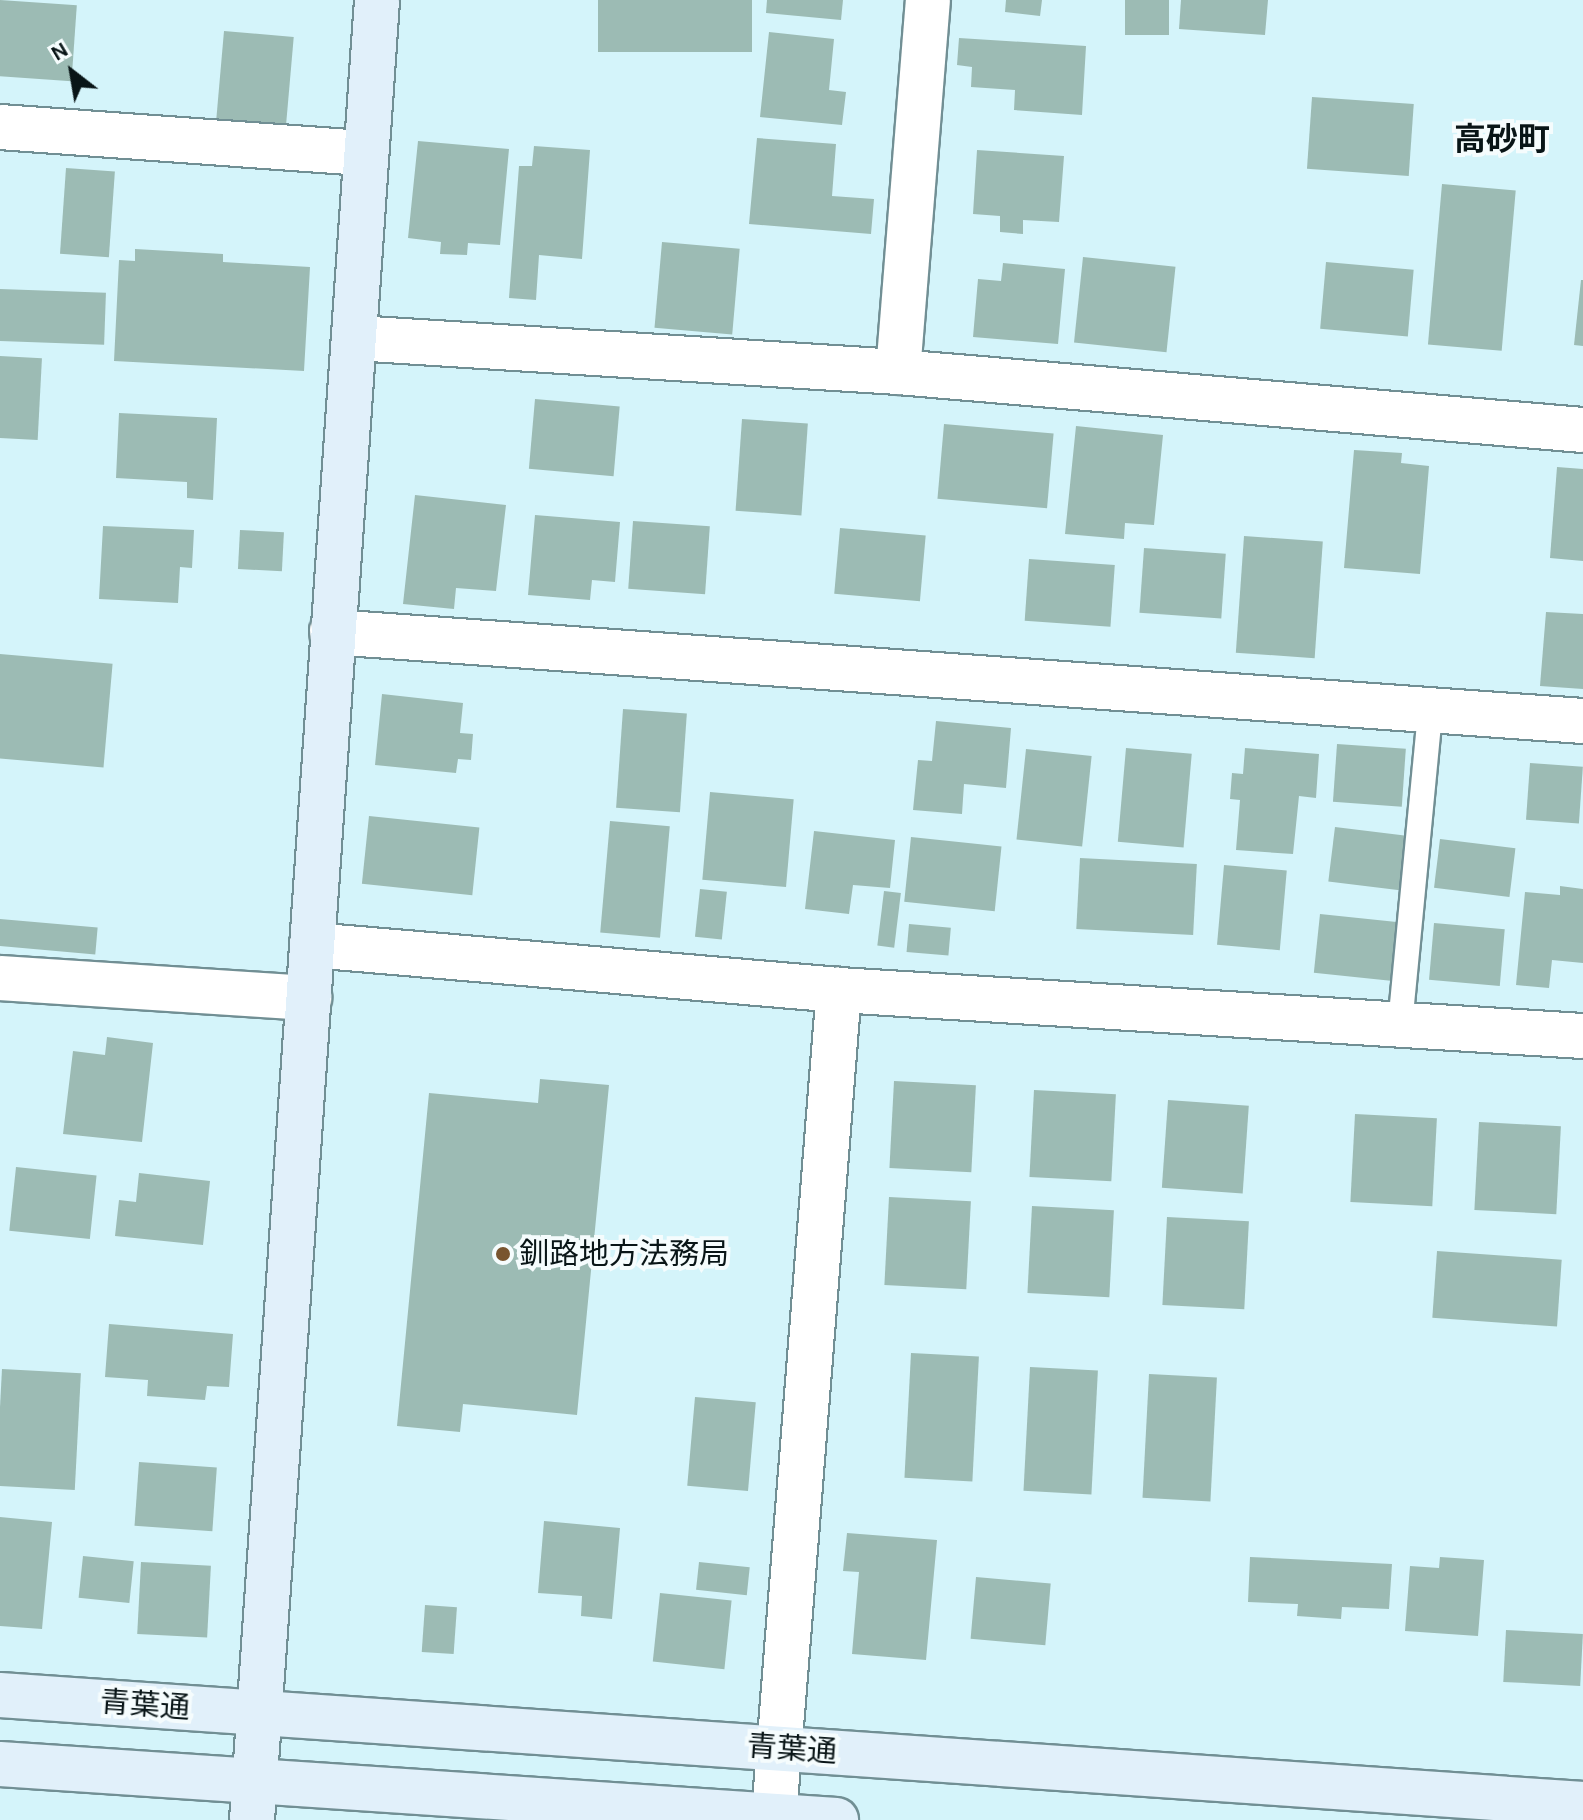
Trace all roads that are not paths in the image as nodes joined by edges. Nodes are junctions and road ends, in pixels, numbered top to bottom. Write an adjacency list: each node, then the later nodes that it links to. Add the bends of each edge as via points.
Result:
1 (377, 0): 4 (street)
2 (928, 0): 6 (street)
3 (0, 127): 4 (street)
4 (365, 153): 5 (street)
5 (355, 338): 6 (street); 8 (street)
6 (898, 372): 7 (street)
7 (1583, 430)
8 (332, 632): 9 (street); 11 (street)
9 (1430, 711): 10 (street); 15 (lane)
10 (1583, 721)
11 (312, 945): 13 (street); 14 (street)
12 (0, 978): 14 (street)
13 (839, 990): 15 (street); 19 (street)
14 (309, 998): 18 (street)
15 (1400, 1025): 16 (street)
16 (1583, 1036)
17 (0, 1695): 18 (street, 青葉通)
18 (258, 1712): 19 (street, 青葉通); 21 (street)
19 (779, 1748): 22 (street, 青葉通); 24 (street)
20 (0, 1764): 21 (street)
21 (254, 1801): 23 (street)
22 (1583, 1804)
23 (557, 1810): 24 (street)
24 (774, 1815): 25 (street)
25 (836, 1820)

